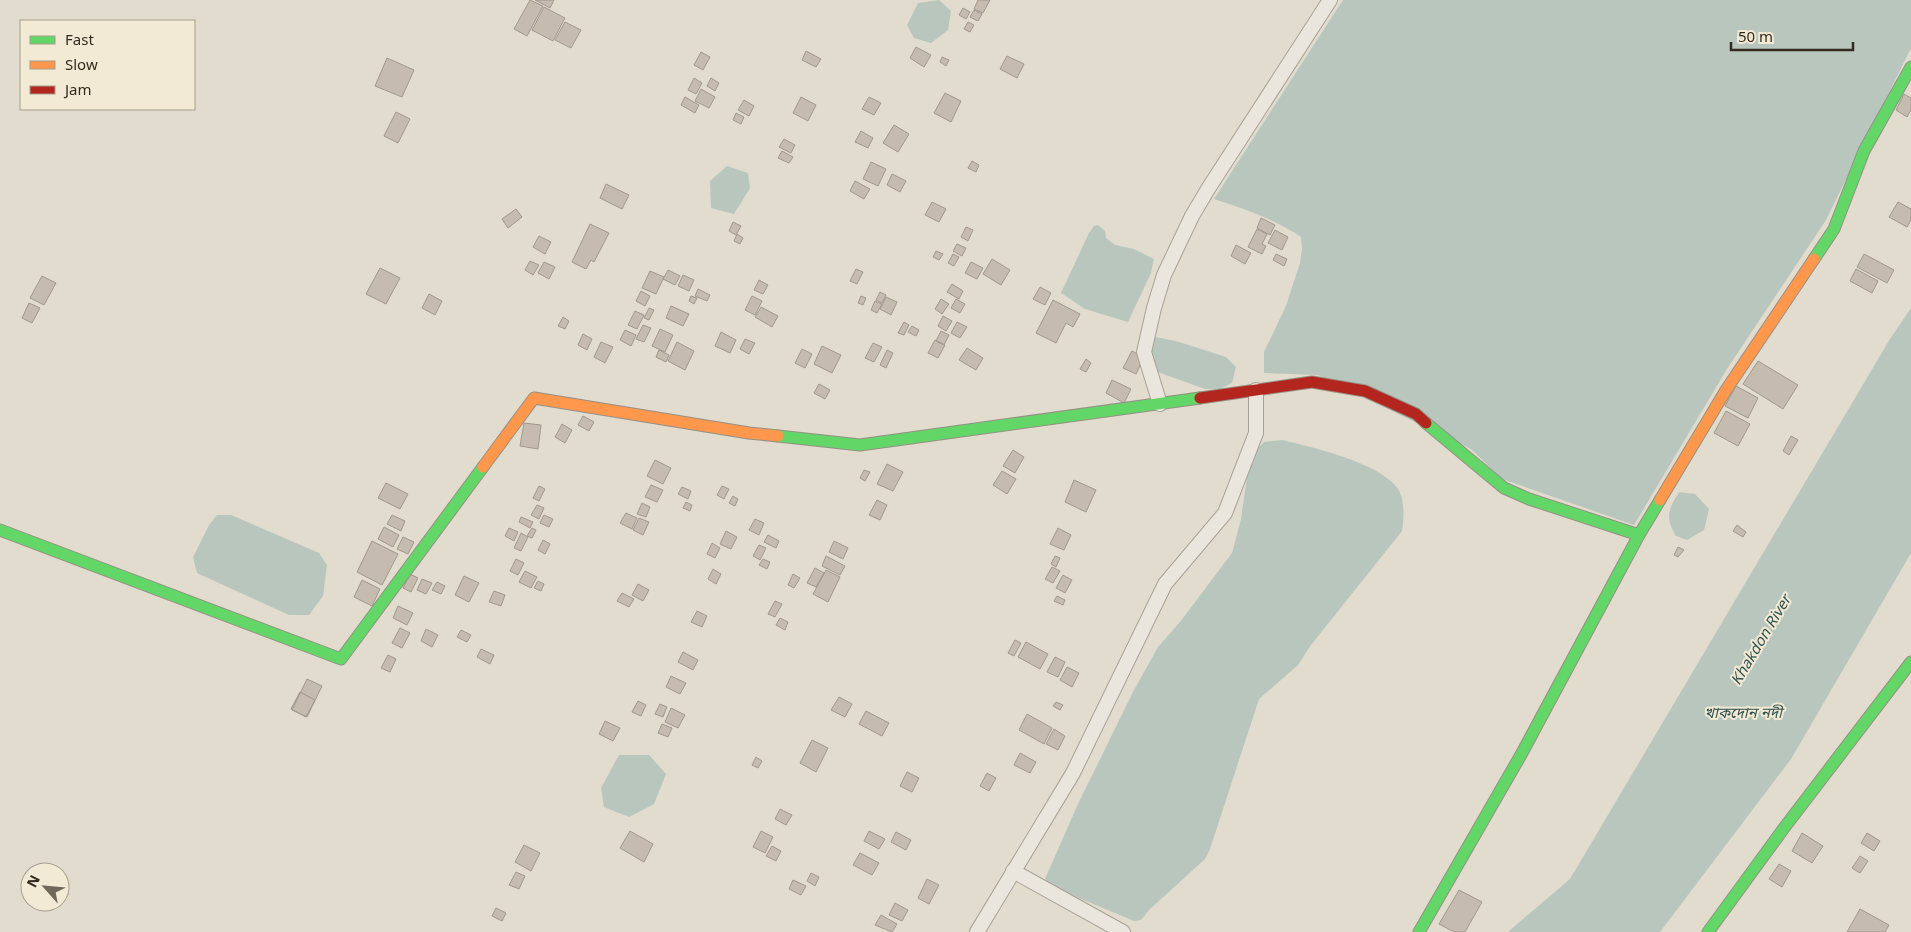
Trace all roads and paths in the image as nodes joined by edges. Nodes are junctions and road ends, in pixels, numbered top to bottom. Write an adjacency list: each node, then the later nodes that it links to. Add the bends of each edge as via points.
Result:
1 (1330, 0): 4 (street, via 1208,189 1164,275 1144,352)
2 (1911, 67): 6 (street, via 1864,151 1834,229 1726,390)
3 (1256, 390): 4 (street); 6 (street, via 1312,382 1365,391 1416,414 1504,488); 8 (street, via 1256,433 1225,513 1165,584 1073,773)
4 (1160, 404): 5 (street, via 860,445 750,433 534,398 341,659)
5 (0, 530)
6 (1639, 535): 11 (street, via 1522,753)
7 (1911, 662): 12 (street)
8 (1013, 871): 9 (street); 10 (street)
9 (977, 932)
10 (1123, 932)
11 (1419, 932)
12 (1708, 932)

